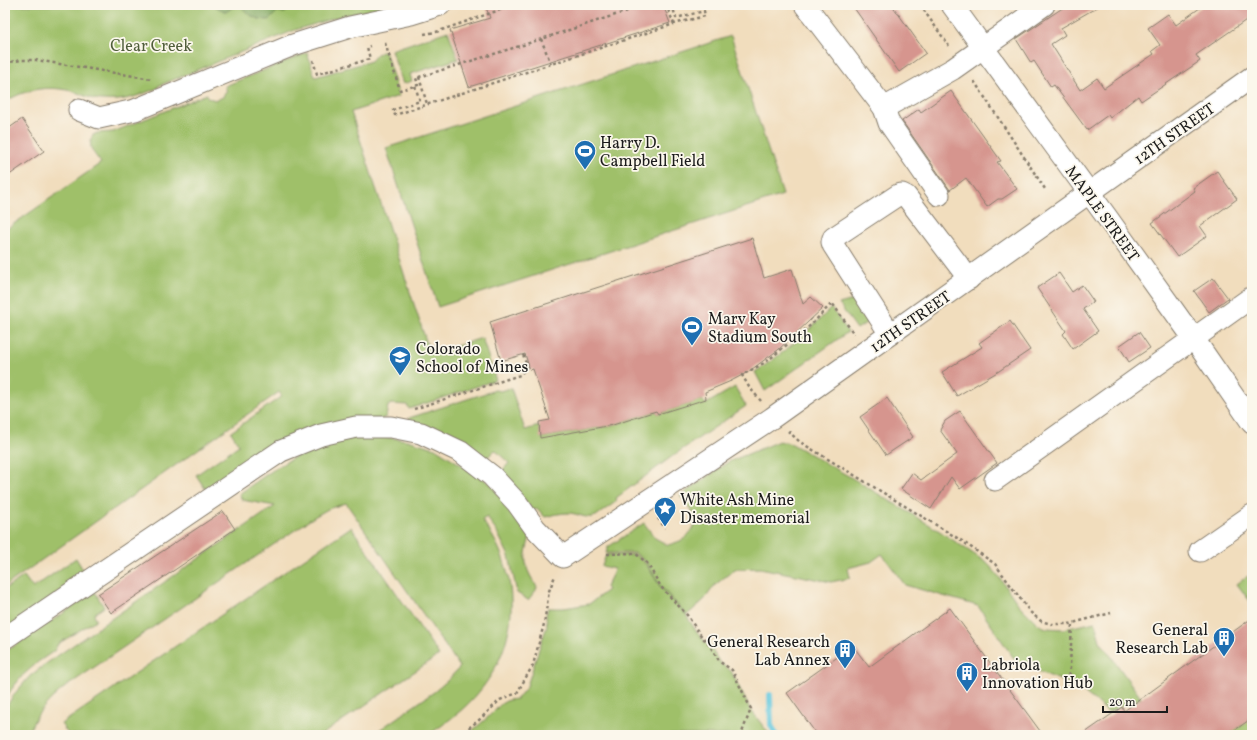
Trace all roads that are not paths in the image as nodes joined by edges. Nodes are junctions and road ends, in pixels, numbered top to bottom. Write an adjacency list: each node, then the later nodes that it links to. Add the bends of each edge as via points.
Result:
1 (440, 5): 8 (street, via 350,27 293,45 135,110 99,118)
2 (805, 5): 7 (street)
3 (952, 5): 5 (street, MAPLE STREET)
4 (1044, 5): 5 (street)
5 (983, 49): 7 (street); 9 (street, MAPLE STREET)
6 (1252, 77): 9 (street, 12TH STREET)
7 (884, 108): 10 (street, via 889,123)
8 (79, 110)
9 (1089, 193): 11 (street, 12TH STREET); 14 (street, MAPLE STREET)
10 (939, 195)
11 (968, 279): 13 (street, 12TH STREET); 13 (street, via 902,194 833,238 833,245)
12 (1252, 297): 14 (street)
13 (890, 334): 19 (street, 12TH STREET, via 772,418 563,557 492,476 461,452 421,433 391,427 356,427 321,435 281,451)
14 (1194, 338): 15 (street, MAPLE STREET); 16 (street)
15 (1252, 423)
16 (995, 480)
17 (1252, 515): 18 (street)
18 (1200, 551)
19 (5, 638)

